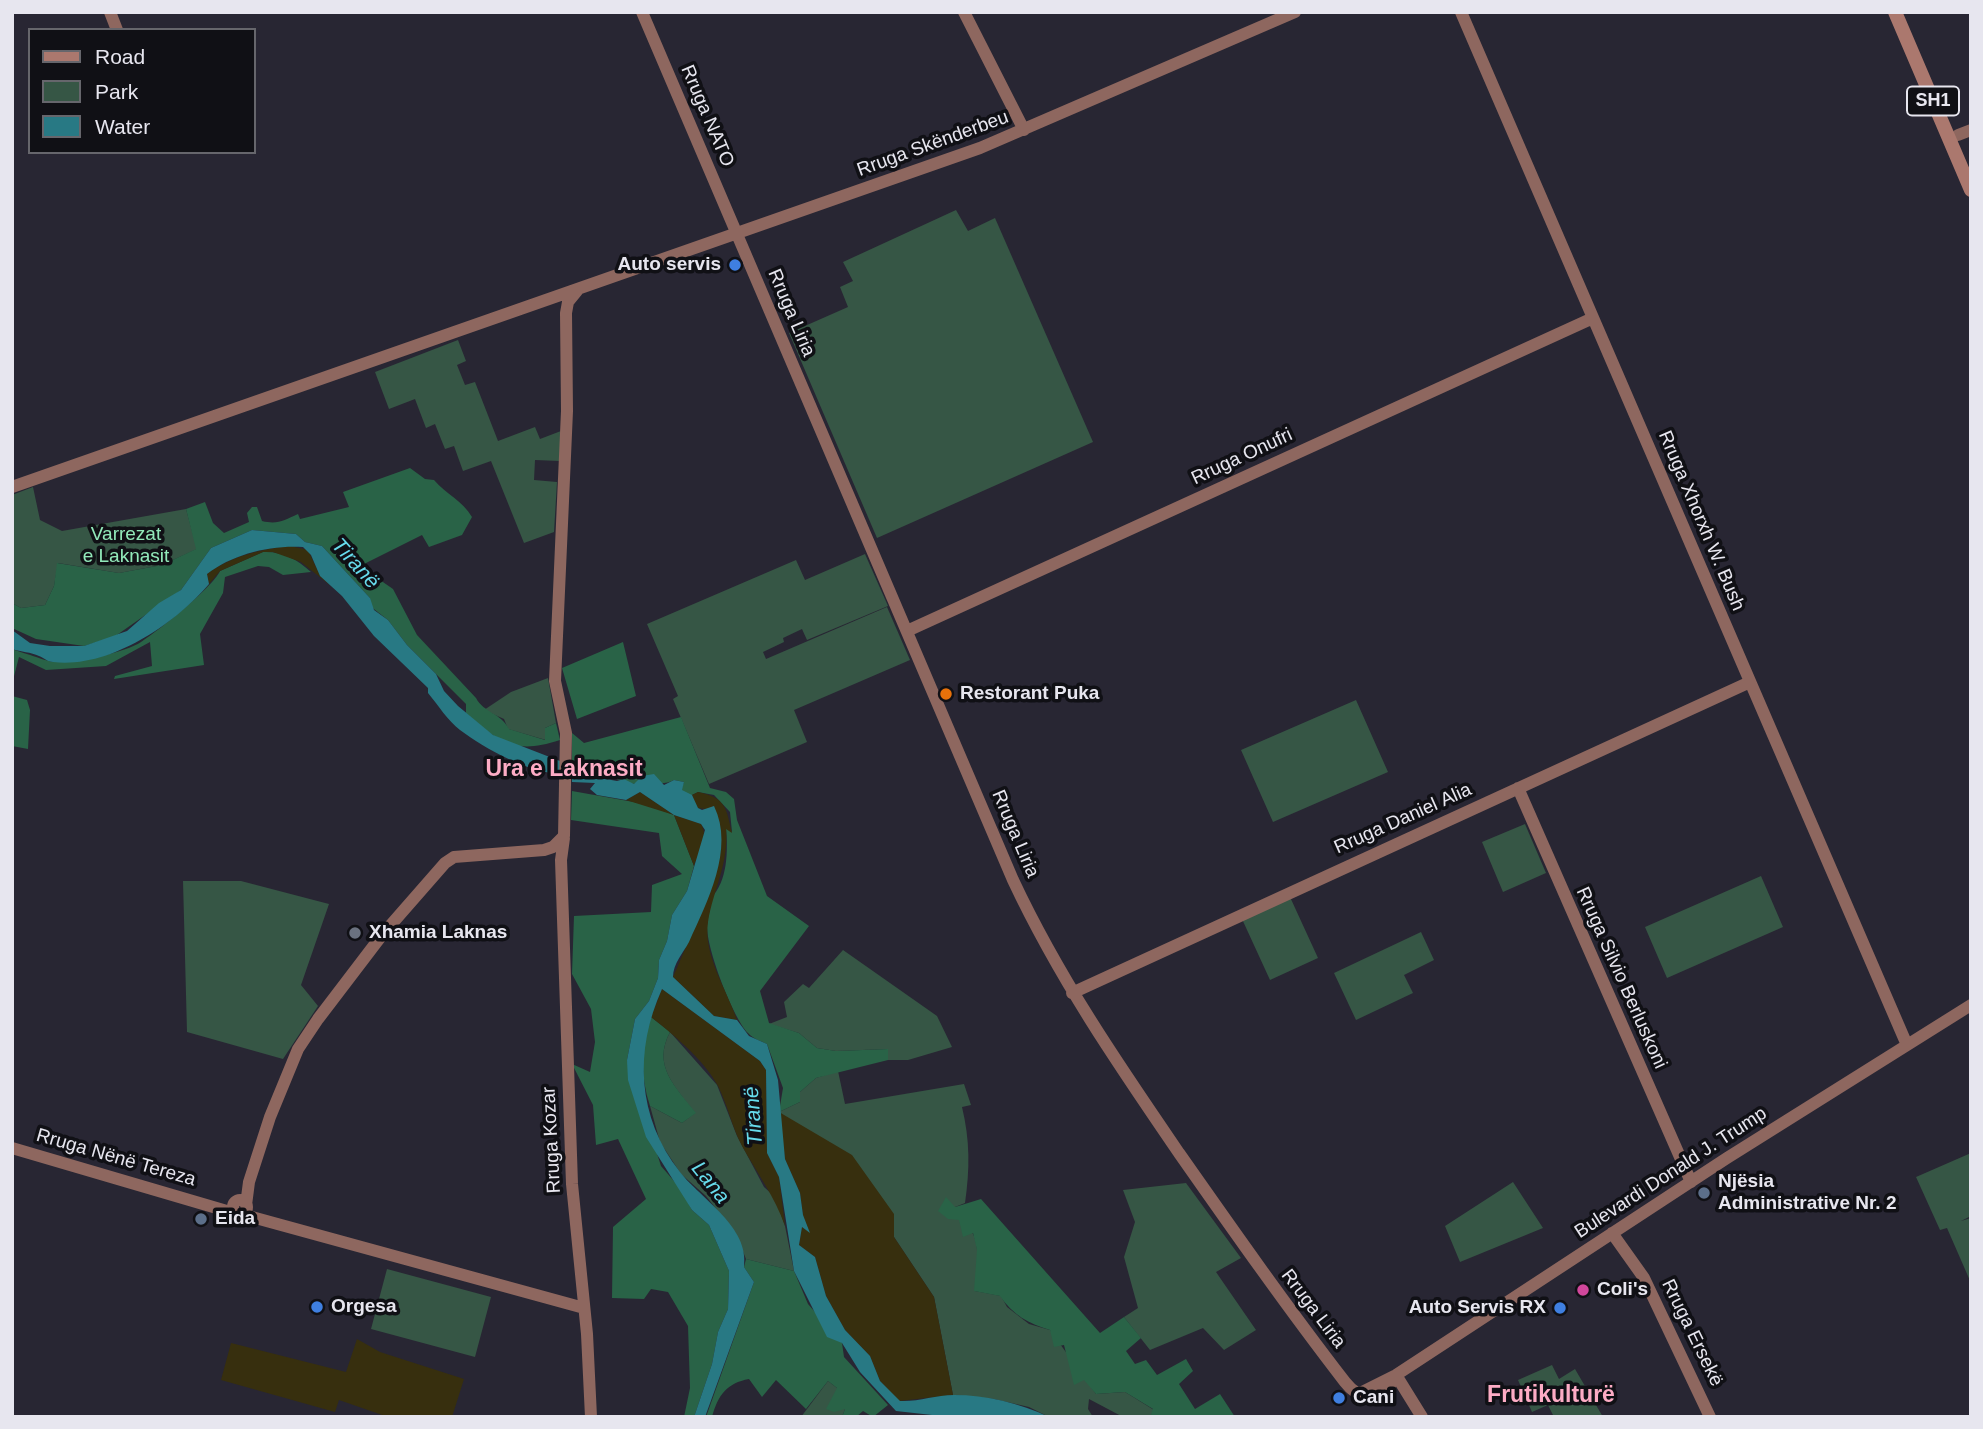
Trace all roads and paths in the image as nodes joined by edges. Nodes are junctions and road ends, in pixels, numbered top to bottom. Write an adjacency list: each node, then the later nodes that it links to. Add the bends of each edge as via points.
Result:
1 (642, 12): 12 (street, Rruga NATO)
2 (964, 12): 8 (street)
3 (1295, 12): 7 (street, Rruga Skënderbeu)
4 (1461, 12): 16 (street, Rruga Xhorxh W. Bush)
5 (1895, 12): 11 (main road, SH1)
6 (1906, 12): 9 (main road, SH1)
7 (1266, 18): 8 (street, Rruga Skënderbeu)
8 (1024, 130): 12 (street, Rruga Skënderbeu)
9 (1964, 132): 10 (main road, SH1)
10 (1971, 164)
11 (1971, 190)
12 (736, 235): 13 (street, Rruga Skënderbeu); 18 (street, Rruga Liria)
13 (577, 290): 14 (street, Rruga Skënderbeu); 15 (street)
14 (548, 300): 15 (street, via 560,302); 17 (street, Rruga Skënderbeu)
15 (566, 313): 21 (street, via 568,411 555,681 566,733)
16 (1593, 318): 18 (street, Rruga Onufri); 19 (street, Rruga Xhorxh W. Bush)
17 (12, 487)
18 (907, 631): 24 (street, Rruga Liria, via 1013,880)
19 (1750, 682): 20 (street, Rruga Daniel Alia); 26 (street, Rruga Xhorxh W. Bush)
20 (1518, 788): 24 (street, Rruga Daniel Alia); 28 (street, Rruga Silvio Berluskoni)
21 (565, 832): 22 (street, via 553,847); 23 (street, Rruga Kozar)
22 (544, 850): 23 (street); 29 (street, via 460,855 445,863 358,965 306,1037 279,1091)
23 (561, 860): 31 (street, Rruga Kozar, via 570,1131)
24 (1072, 993): 33 (street, Rruga Liria, via 1277,1293)
25 (1971, 1004): 26 (street, Bulevardi Donald J. Trump)
26 (1908, 1045): 28 (street, Bulevardi Donald J. Trump)
27 (12, 1148): 29 (street, Rruga Nënë Tereza, via 208,1204)
28 (1691, 1182): 30 (street, Bulevardi Donald J. Trump)
29 (242, 1208): 31 (street, Rruga Nënë Tereza)
30 (1612, 1233): 32 (street, Bulevardi Donald J. Trump); 36 (street, Rruga Ersekë, via 1644,1278)
31 (584, 1308): 34 (street, Rruga Kozar)
32 (1395, 1376): 33 (street, Bulevardi Donald J. Trump, via 1382,1394 1367,1397); 35 (street)
33 (1356, 1393)
34 (591, 1417)
35 (1422, 1417)
36 (1710, 1417)

